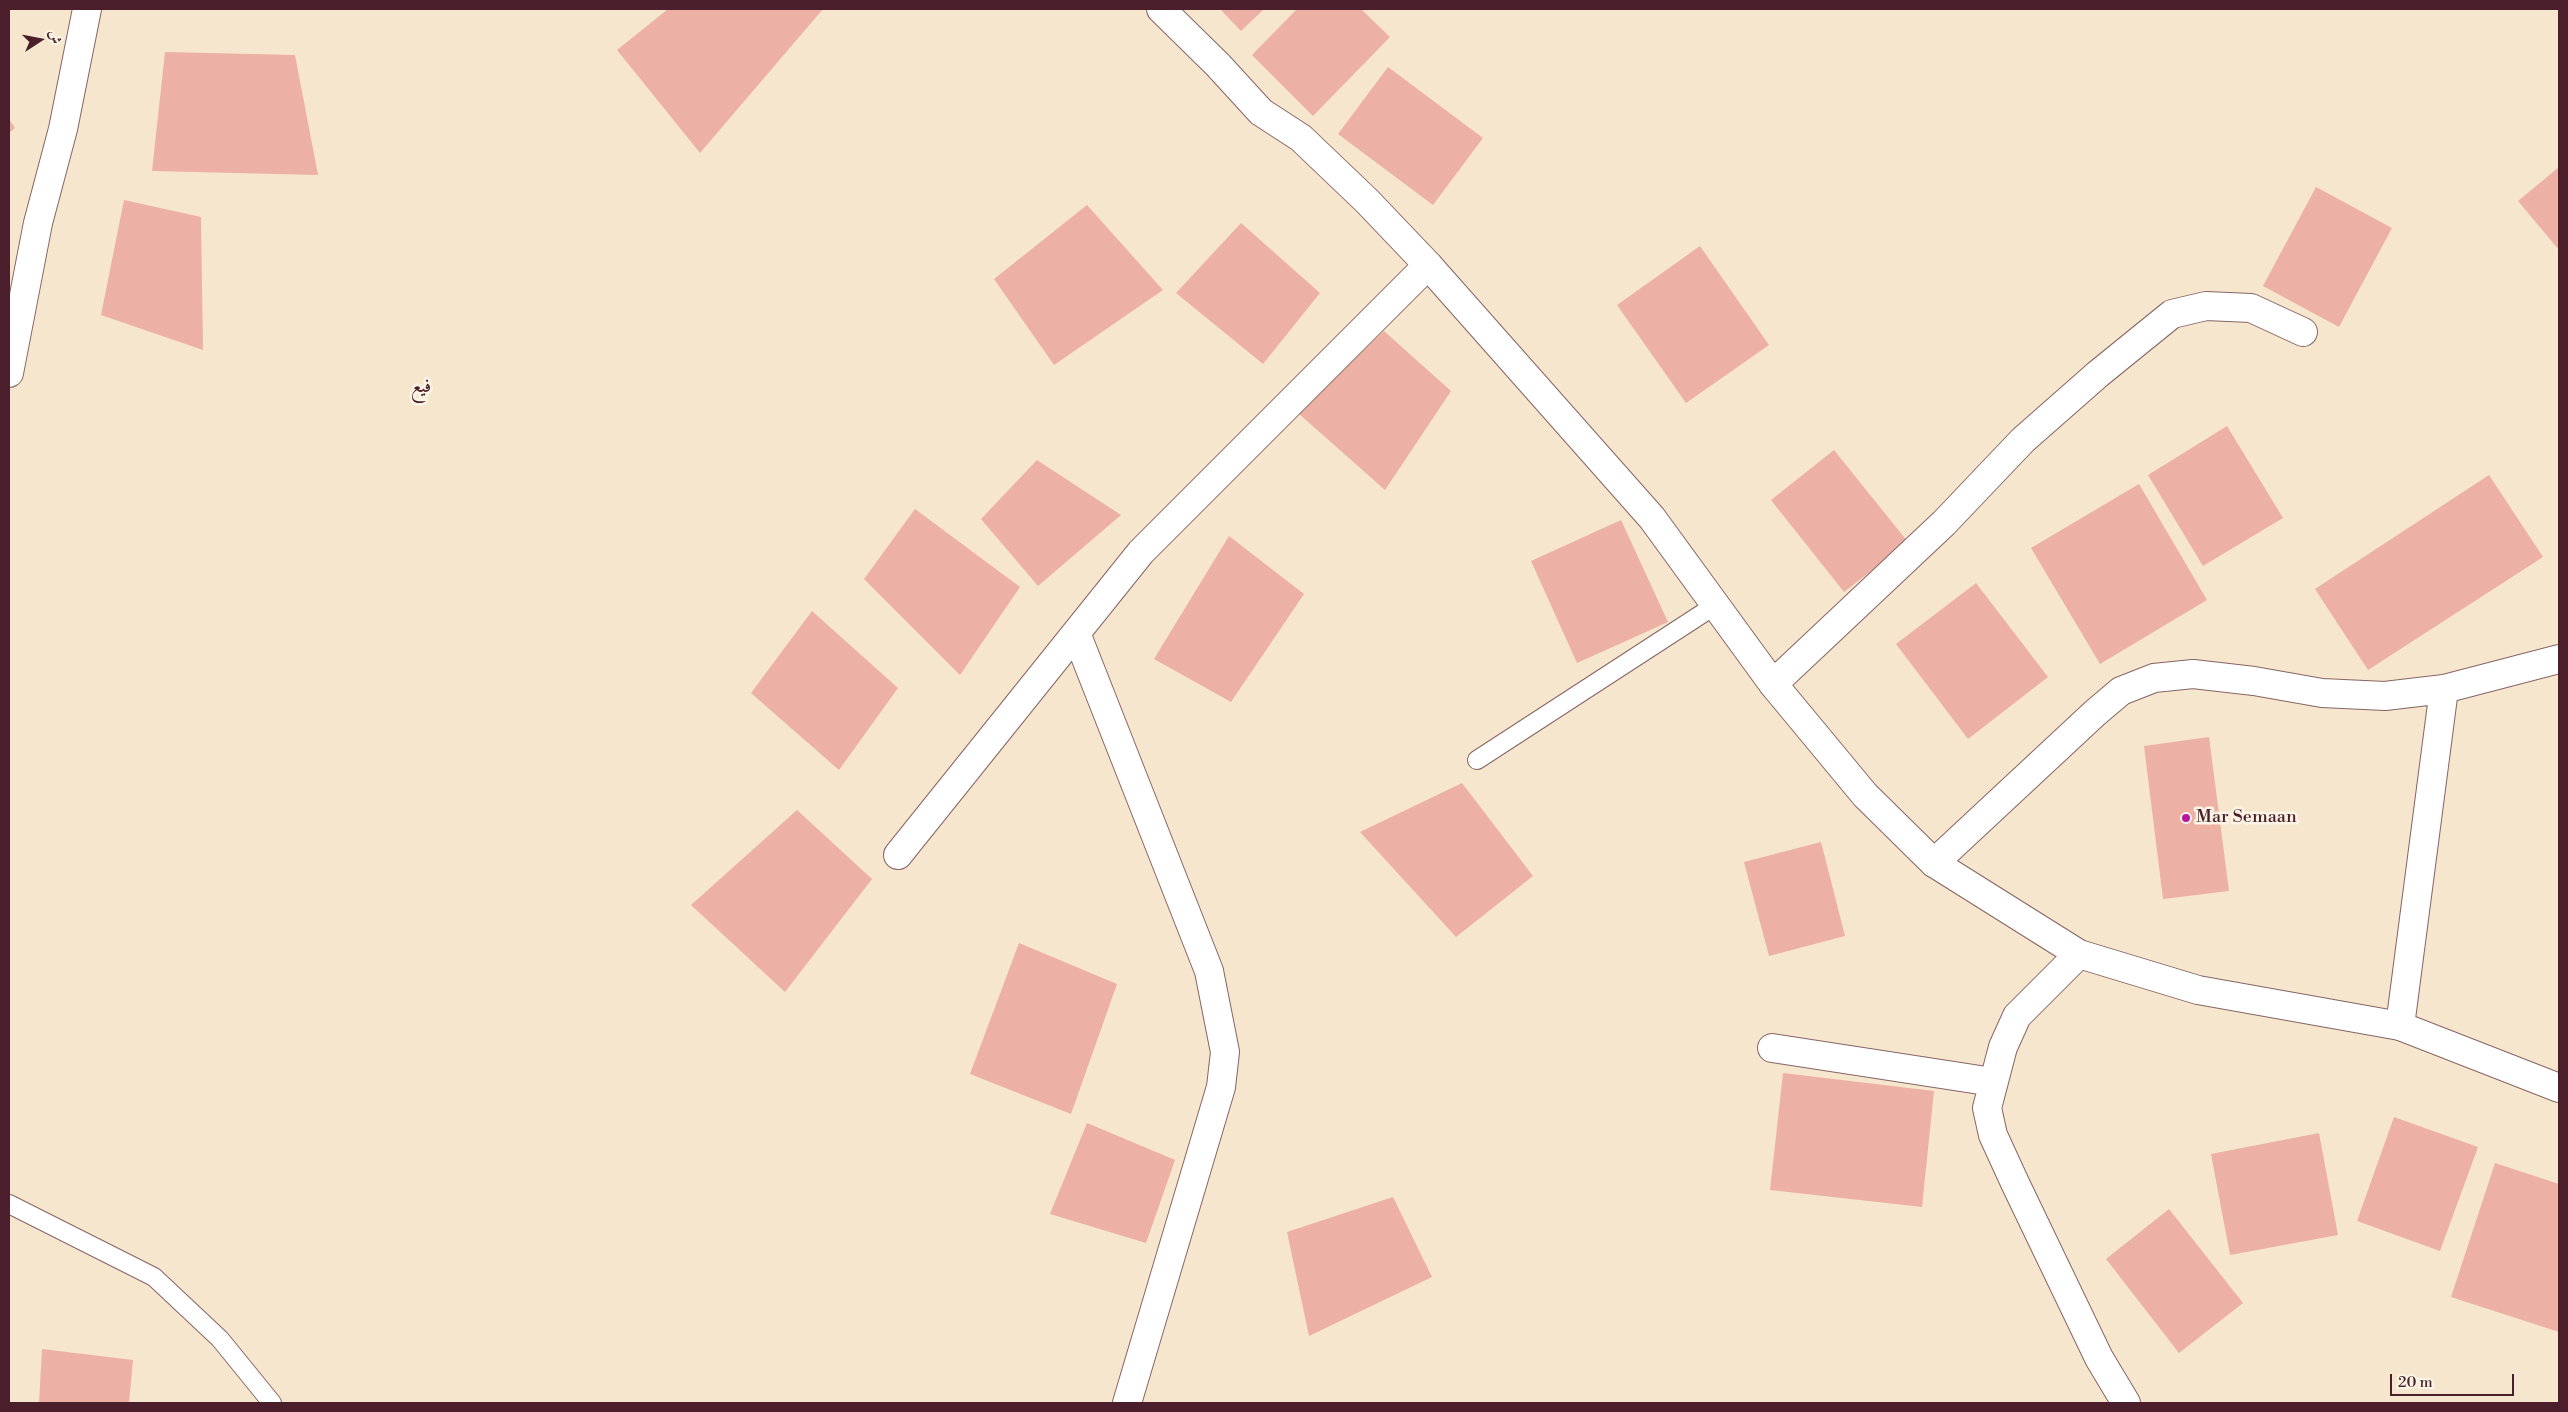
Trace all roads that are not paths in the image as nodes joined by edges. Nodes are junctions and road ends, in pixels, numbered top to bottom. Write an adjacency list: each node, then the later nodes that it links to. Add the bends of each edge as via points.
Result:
1 (88, 9): 5 (street, via 63,129 38,223)
2 (1161, 9): 3 (street, via 1261,112 1301,138)
3 (1428, 265): 6 (street, via 1652,518); 7 (street, via 1141,552)
4 (2303, 332): 9 (street, via 2252,308 2206,306 2172,314 2022,440 1937,529)
5 (9, 374)
6 (1714, 606): 9 (street); 11 (lane)
7 (1076, 633): 12 (street); 21 (street, via 1209,971 1225,1052 1221,1087)
8 (2559, 659): 10 (street)
9 (1773, 684): 13 (street, via 1865,795)
10 (2444, 689): 13 (street, via 2384,696 2322,693 2254,680 2194,674 2154,678 2121,691 2095,712); 15 (street)
11 (1477, 760)
12 (898, 855)
13 (1934, 863): 14 (street)
14 (2079, 954): 15 (street, via 2198,990); 17 (street, via 2017,1016 2003,1047)
15 (2400, 1026): 18 (street)
16 (1772, 1048): 17 (street)
17 (1993, 1082): 22 (street, via 1987,1108 1993,1135 2099,1358)
18 (2559, 1088)
19 (9, 1204): 20 (lane, via 154,1277 220,1339)
20 (272, 1403)
21 (1127, 1403)
22 (2126, 1403)

